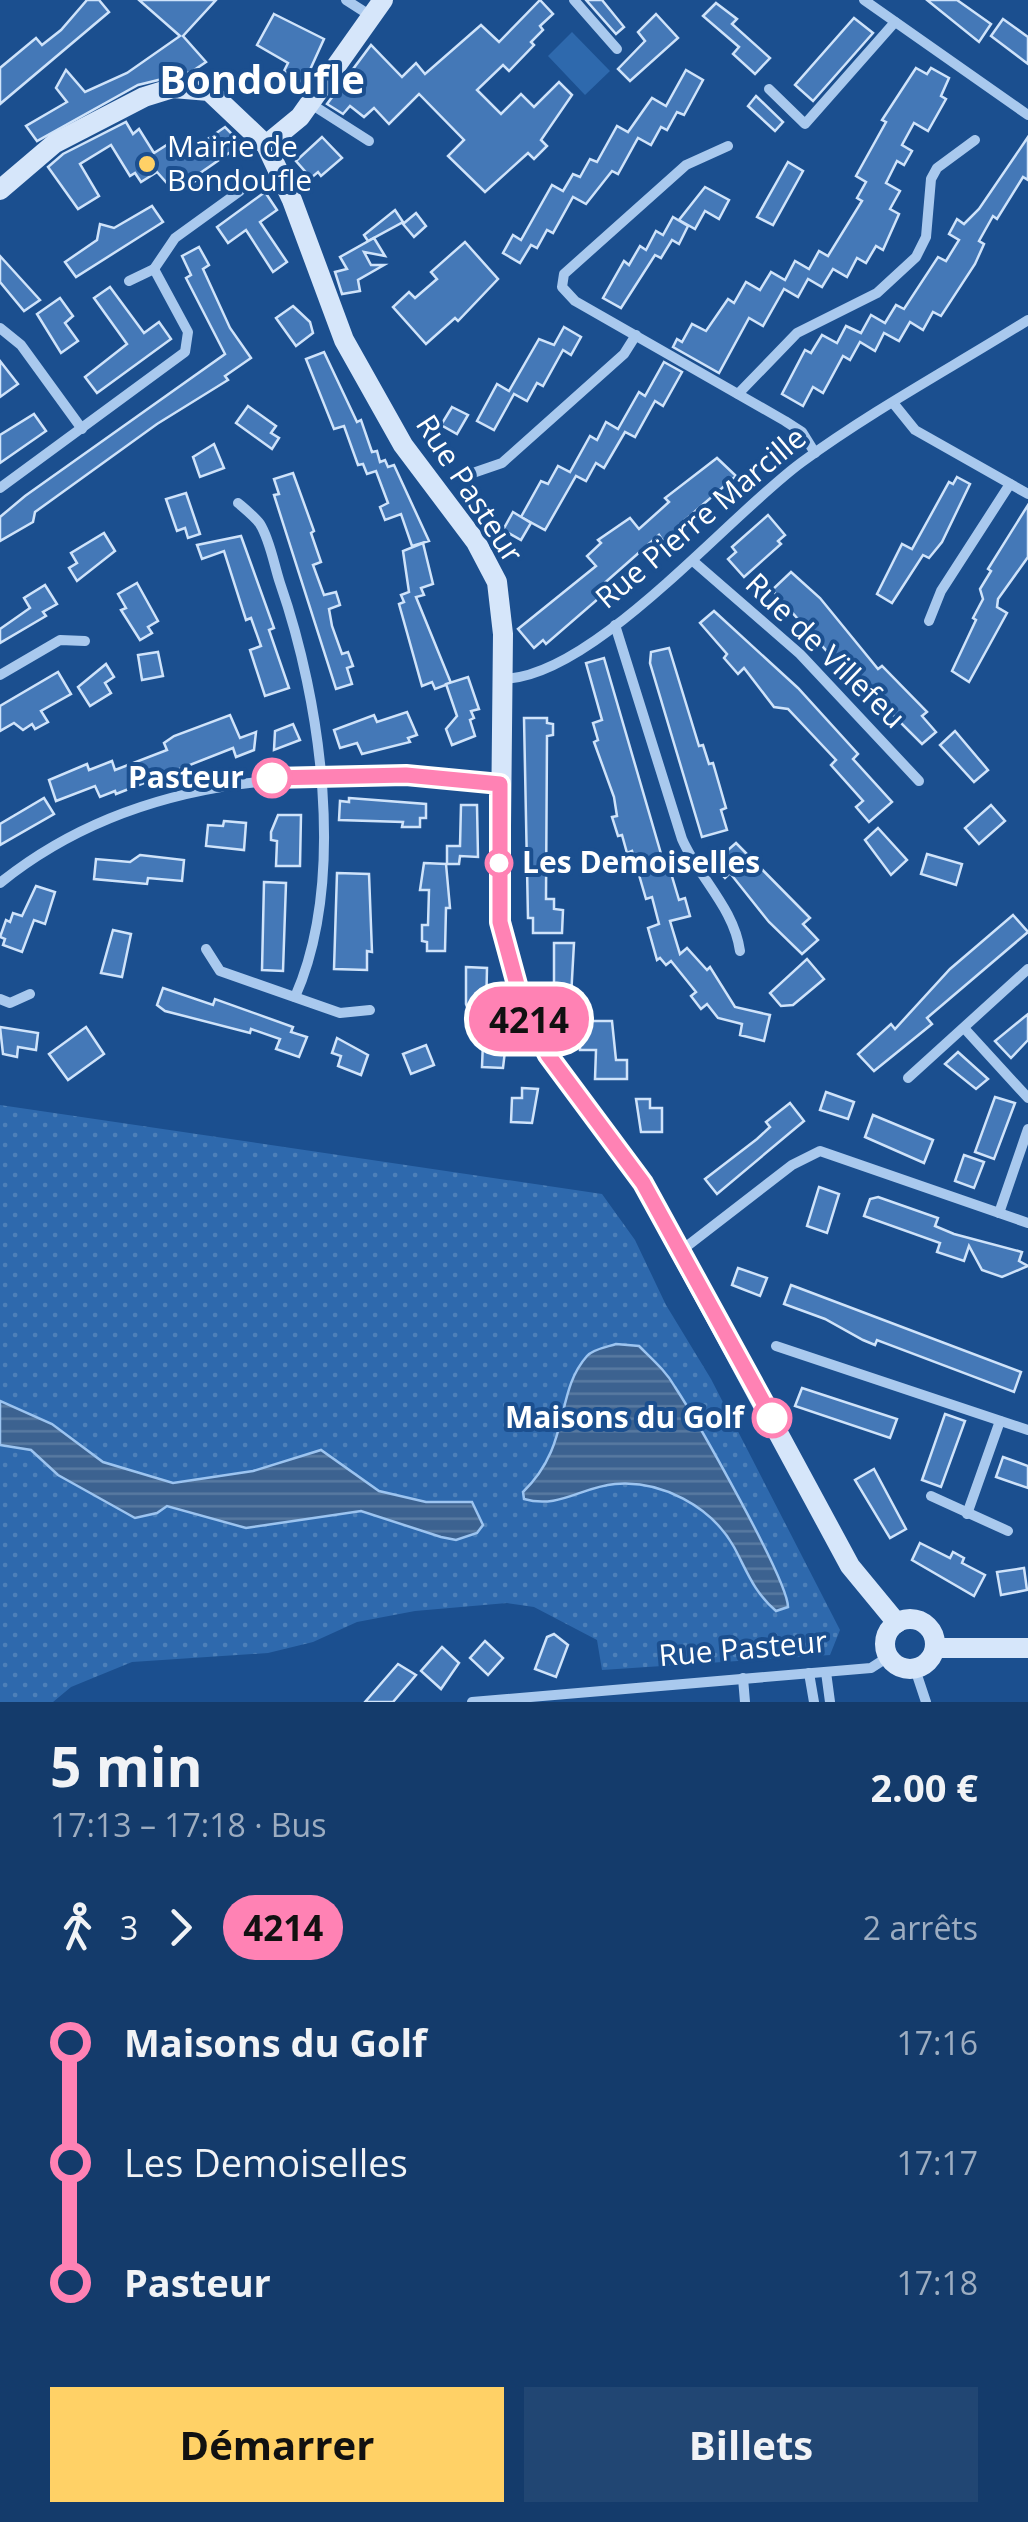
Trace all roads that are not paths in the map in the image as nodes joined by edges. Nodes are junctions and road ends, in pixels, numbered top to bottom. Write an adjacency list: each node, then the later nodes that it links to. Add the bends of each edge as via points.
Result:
1 (346, 0): 4 (street)
2 (574, 0): 6 (street)
3 (864, 0): 5 (street)
4 (378, 8): 8 (street)
5 (895, 22): 7 (street, via 805,124); 9 (street)
6 (616, 50)
7 (769, 89)
8 (310, 104): 11 (street); 12 (street)
9 (1028, 115)
10 (975, 140): 21 (street, via 931,179 926,236 916,257 877,293 797,334)
11 (368, 141)
12 (266, 145): 14 (street, Rue Pasteur, via 221,100 200,89 173,88 88,124 29,161); 35 (street, Rue Pasteur, via 344,340 404,447 492,572 501,607)
13 (728, 146): 20 (street, via 686,165 564,274 566,294)
14 (0, 190)
15 (240, 191): 16 (street, via 175,238)
16 (154, 269): 17 (street); 23 (street, via 188,332 185,352)
17 (129, 281)
18 (1028, 320): 22 (street, Rue Pierre Marcille)
19 (0, 328): 23 (street, via 21,345)
20 (636, 335): 21 (street); 25 (street, via 624,354 502,463)
21 (738, 394): 24 (street, via 802,432)
22 (894, 404): 24 (street, Rue Pierre Marcille); 26 (street, via 915,430)
23 (82, 429): 27 (street)
24 (815, 452): 30 (street, Rue Pierre Marcille)
25 (470, 474)
26 (1010, 484): 28 (street); 31 (street)
27 (0, 488)
28 (1028, 494)
29 (238, 503): 36 (street, via 260,524 295,625)
30 (694, 560): 32 (street, Rue Pierre Marcille); 37 (street, Rue de Villefeu, via 800,654)
31 (929, 621)
32 (615, 625): 35 (street, Rue Pierre Marcille, via 533,674); 41 (street, via 682,839 728,912)
33 (85, 641): 34 (street, via 60,640)
34 (0, 676)
35 (502, 678): 38 (street, Rue Pasteur)
36 (318, 775): 38 (street); 39 (street, via 236,782 120,816 24,864); 44 (street, via 320,875)
37 (919, 781)
38 (500, 784): 53 (street, Rue Pasteur, via 500,922 522,1003 548,1055 643,1183)
39 (0, 884)
40 (206, 948): 44 (street, via 220,971)
41 (740, 951)
42 (1028, 969): 47 (street)
43 (30, 994): 45 (street, via 10,1003)
44 (295, 997): 46 (street, via 340,1013)
45 (0, 999)
46 (370, 1010)
47 (964, 1028): 48 (street); 49 (street)
48 (908, 1078)
49 (1028, 1098)
50 (1028, 1128): 51 (street)
51 (999, 1213): 52 (street); 53 (street, via 820,1151)
52 (1028, 1223)
53 (682, 1250): 60 (street, Rue Pasteur, via 850,1566)
54 (776, 1346): 55 (street)
55 (1000, 1420): 56 (street); 58 (street)
56 (1028, 1430)
57 (931, 1496): 58 (street)
58 (967, 1514): 59 (street)
59 (1008, 1531)
60 (896, 1623): 61 (street, via 920,1622 932,1631); 63 (street, via 885,1640)
61 (935, 1648): 62 (street); 64 (street)
62 (1028, 1648)
63 (888, 1657): 64 (street); 65 (street, Rue Pasteur, via 872,1668)
64 (914, 1669): 72 (street)
65 (826, 1672): 66 (street, Rue Pasteur); 71 (street)
66 (808, 1673): 67 (street, Rue Pasteur); 70 (street)
67 (742, 1678): 68 (street, Rue Pasteur); 69 (street)
68 (472, 1702)
69 (745, 1702)
70 (814, 1702)
71 (830, 1702)
72 (926, 1702)

